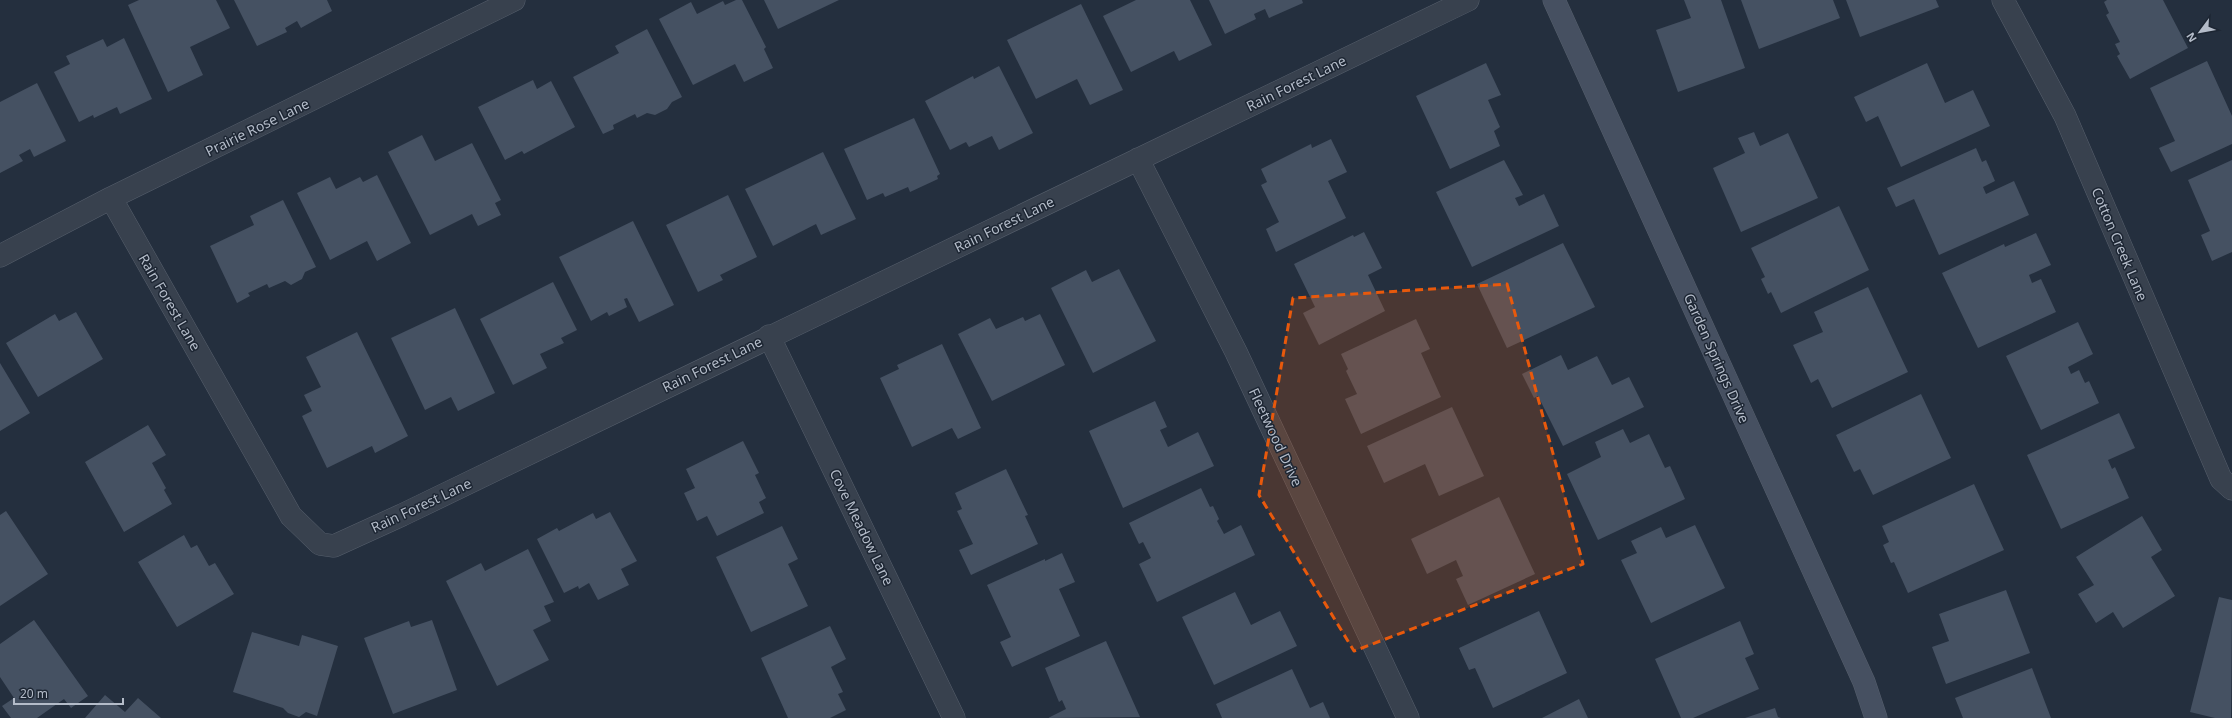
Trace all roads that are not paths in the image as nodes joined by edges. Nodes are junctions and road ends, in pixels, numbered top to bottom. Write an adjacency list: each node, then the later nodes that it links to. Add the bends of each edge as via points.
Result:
1 (514, 0): 6 (street, Prairie Rose Lane)
2 (1468, 0): 5 (street, Rain Forest Lane)
3 (1554, 0): 12 (street, Garden Springs Drive, via 1864,682)
4 (2003, 0): 9 (street, Cotton Creek Lane, via 2065,116 2222,479)
5 (1138, 159): 8 (street, Rain Forest Lane); 11 (street, Fleetwood Drive, via 1236,352)
6 (111, 198): 7 (street, Prairie Rose Lane); 8 (street, Rain Forest Lane, via 291,516 320,544 334,546 402,515)
7 (0, 256)
8 (769, 336): 10 (street, Cove Meadow Lane)
9 (2232, 489)
10 (954, 718)
11 (1408, 718)
12 (1876, 718)

